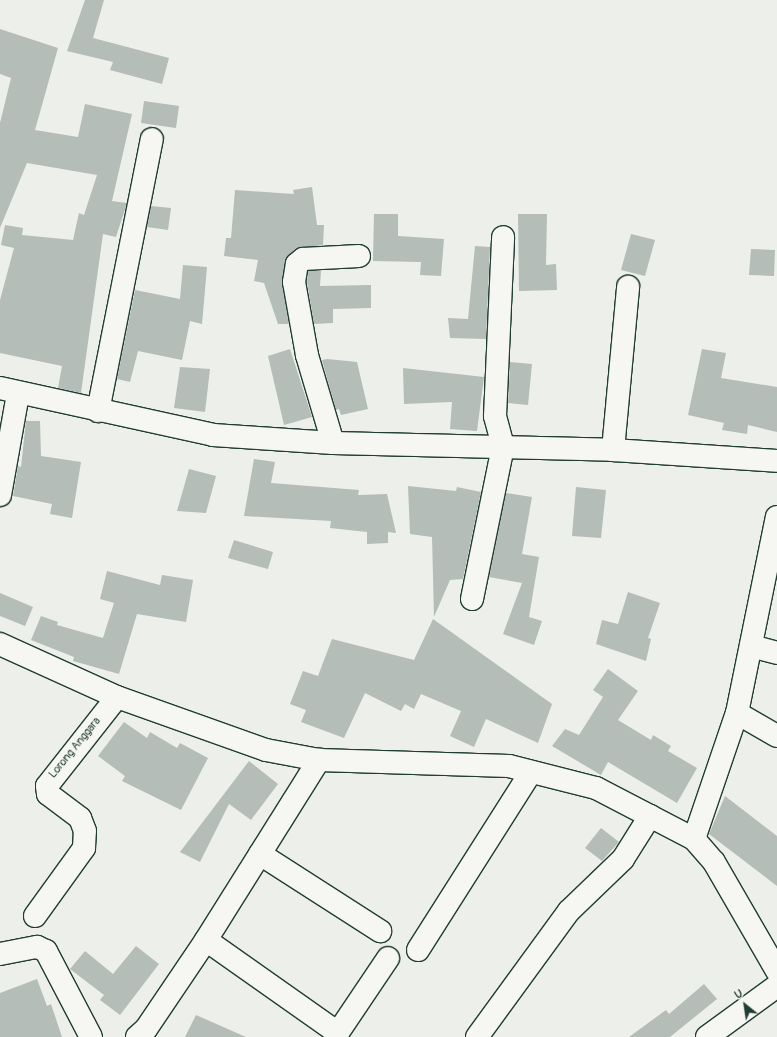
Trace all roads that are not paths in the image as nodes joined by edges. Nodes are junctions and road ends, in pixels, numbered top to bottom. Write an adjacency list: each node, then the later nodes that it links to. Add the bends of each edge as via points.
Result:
1 (152, 139): 6 (street)
2 (503, 237): 8 (street, via 495,416)
3 (359, 256): 7 (street, via 303,259 297,264 294,282 307,355)
4 (628, 287): 9 (street)
5 (9, 391): 6 (street); 11 (street)
6 (98, 411): 7 (street, via 213,436)
7 (333, 443): 8 (street)
8 (503, 446): 9 (street); 13 (street)
9 (613, 450): 10 (street)
10 (777, 461)
11 (0, 495)
12 (777, 516): 15 (street)
13 (472, 599)
14 (0, 644): 17 (street)
15 (751, 646): 16 (street); 18 (street)
16 (777, 653)
17 (117, 697): 20 (street, via 222,737); 25 (street, Lorong Anggara, via 47,786 48,794 80,818 85,831 84,848)
18 (737, 713): 19 (street); 23 (street)
19 (777, 736)
20 (320, 760): 21 (street, via 509,766); 24 (street)
21 (532, 772): 22 (street, via 596,788); 28 (street)
22 (650, 816): 23 (street); 36 (street, via 623,859 569,911)
23 (694, 839): 31 (street, via 714,862)
24 (260, 854): 26 (street); 27 (street)
25 (36, 916)
26 (380, 931)
27 (206, 940): 33 (street); 34 (street)
28 (418, 950)
29 (0, 954): 35 (street, via 37,947 46,951)
30 (388, 958): 34 (street)
31 (777, 971)
32 (777, 986): 37 (street)
33 (147, 1034)
34 (336, 1035)
35 (91, 1037)
36 (477, 1037)
37 (707, 1037)

